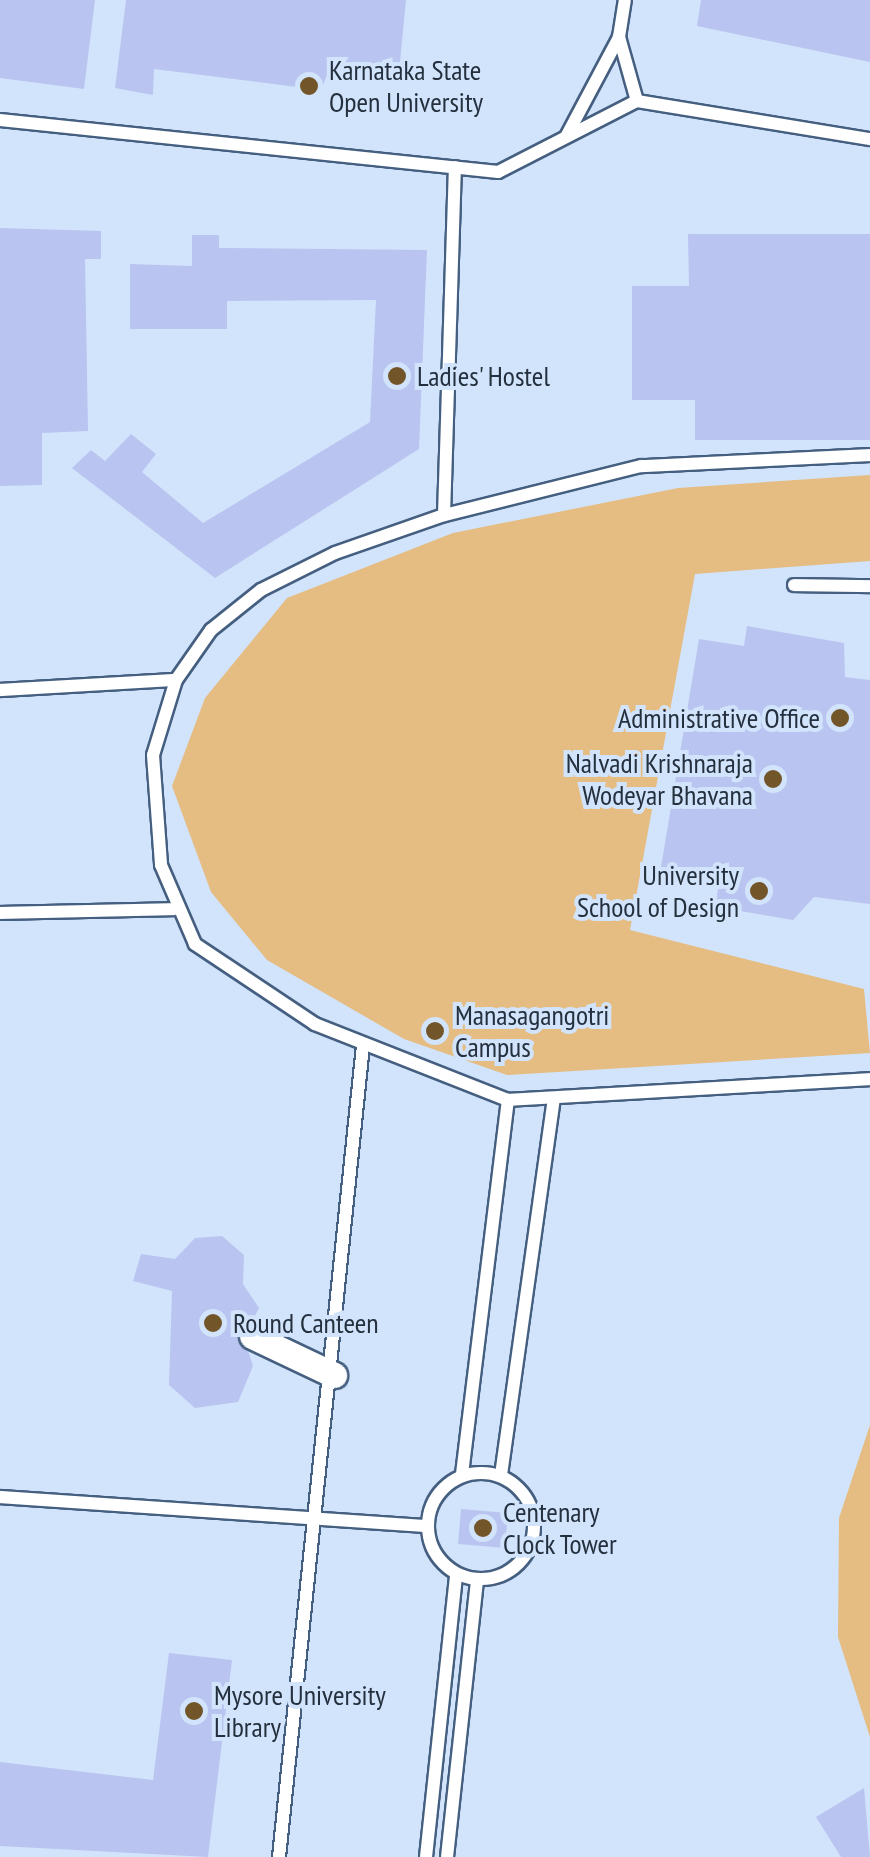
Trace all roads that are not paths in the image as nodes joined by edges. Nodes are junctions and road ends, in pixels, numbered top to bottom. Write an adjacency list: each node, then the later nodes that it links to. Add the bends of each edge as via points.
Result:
1 (625, 0): 2 (lane)
2 (619, 36): 3 (lane); 5 (lane)
3 (638, 101): 5 (lane); 6 (lane)
4 (0, 120): 7 (lane)
5 (566, 138): 7 (lane, via 498,172)
6 (870, 138)
7 (455, 167): 9 (lane)
8 (870, 455): 9 (lane, via 641,466)
9 (444, 514): 12 (lane, via 262,590 211,630)
10 (794, 585): 11 (lane)
11 (870, 586)
12 (176, 680): 13 (lane); 14 (lane, via 153,755 160,865)
13 (0, 690)
14 (174, 909): 15 (lane); 16 (lane, via 195,944)
15 (0, 914)
16 (363, 1045): 18 (lane); 21 (lane)
17 (870, 1079): 19 (lane)
18 (508, 1100): 19 (lane); 22 (lane)
19 (554, 1100): 23 (lane)
20 (252, 1336): 21 (street)
21 (334, 1376): 25 (lane)
22 (462, 1474): 23 (lane); 26 (lane, via 436,1494)
23 (501, 1475): 28 (lane, via 530,1508 529,1552 508,1574)
24 (0, 1498): 25 (lane)
25 (320, 1516): 26 (lane); 29 (lane)
26 (426, 1526): 27 (lane, via 434,1555)
27 (456, 1575): 28 (lane); 30 (lane)
28 (477, 1580): 31 (lane)
29 (279, 1857)
30 (426, 1857)
31 (447, 1857)

